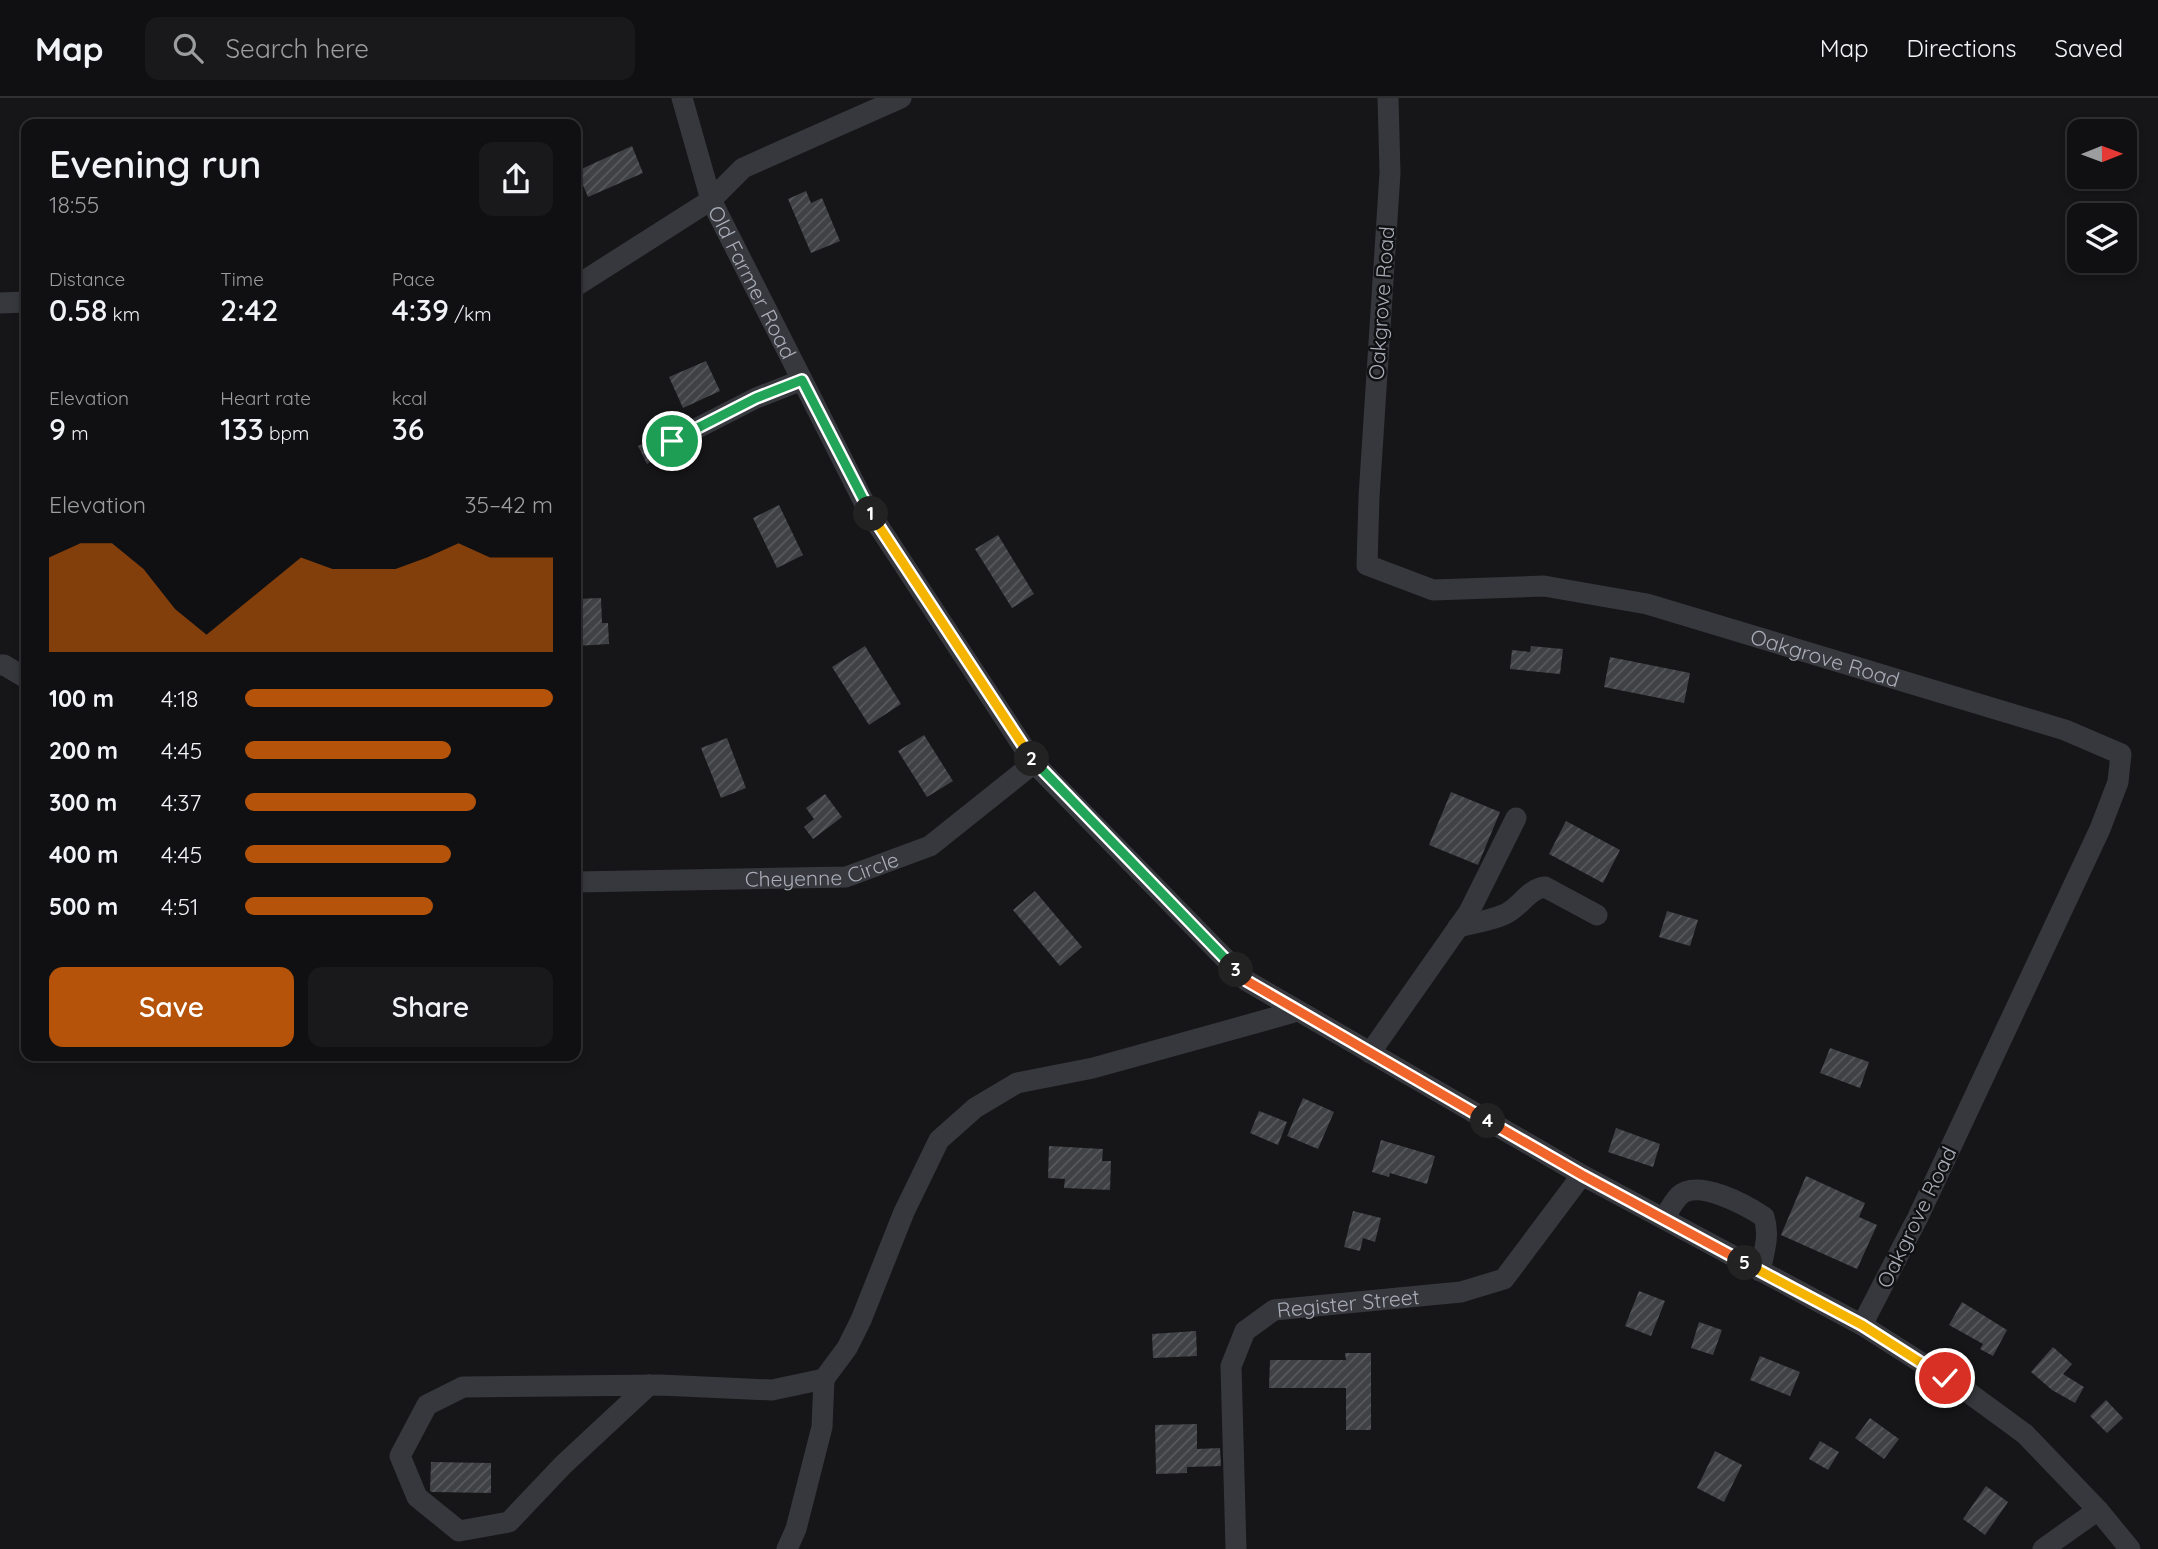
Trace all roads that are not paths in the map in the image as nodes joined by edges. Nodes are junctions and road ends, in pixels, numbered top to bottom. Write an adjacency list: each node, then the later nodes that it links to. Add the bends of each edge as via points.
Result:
1 (682, 98): 4 (street, Old Farmer Road)
2 (901, 98): 4 (street, via 743,168)
3 (1388, 98): 22 (street, Oakgrove Road, via 1390,173 1367,565 1433,590 1544,586 1647,604 2065,730 2121,754 2118,782 2100,829 1918,1217)
4 (711, 200): 5 (street); 8 (street, Old Farmer Road)
5 (581, 283)
6 (0, 303): 7 (street)
7 (21, 303)
8 (802, 380): 9 (street); 12 (street, Old Farmer Road, via 868,510)
9 (672, 441)
10 (0, 665): 11 (street)
11 (21, 675)
12 (1034, 763): 14 (street, Cheyenne Circle, via 930,846 846,877); 17 (street, Old Farmer Road, via 1247,981)
13 (1516, 818): 16 (street)
14 (581, 882)
15 (1597, 915): 16 (street, via 1545,887 1536,888 1503,915)
16 (1458, 927): 18 (street)
17 (1298, 1011): 18 (street, Old Farmer Road); 23 (street, via 1093,1068 1017,1083 975,1108 939,1140 861,1320)
18 (1370, 1053): 19 (street, Old Farmer Road)
19 (1582, 1175): 20 (street, Old Farmer Road); 28 (street, Register Street, via 1504,1279 1461,1292 1274,1310 1245,1331 1231,1366)
20 (1664, 1219): 21 (street, Old Farmer Road); 21 (street, via 1679,1196 1696,1189 1755,1211 1767,1225)
21 (1760, 1271): 22 (street, Old Farmer Road)
22 (1862, 1325): 25 (street, Old Farmer Road, via 2025,1434)
23 (824, 1379): 24 (street, via 772,1390); 27 (street, via 822,1427)
24 (649, 1385): 26 (street, via 509,1522); 26 (street, via 463,1387 427,1405 400,1456 417,1497)
25 (2098, 1510): 29 (street); 30 (street, Old Farmer Road)
26 (454, 1540)
27 (787, 1549)
28 (1236, 1549)
29 (2043, 1549)
30 (2130, 1549)

